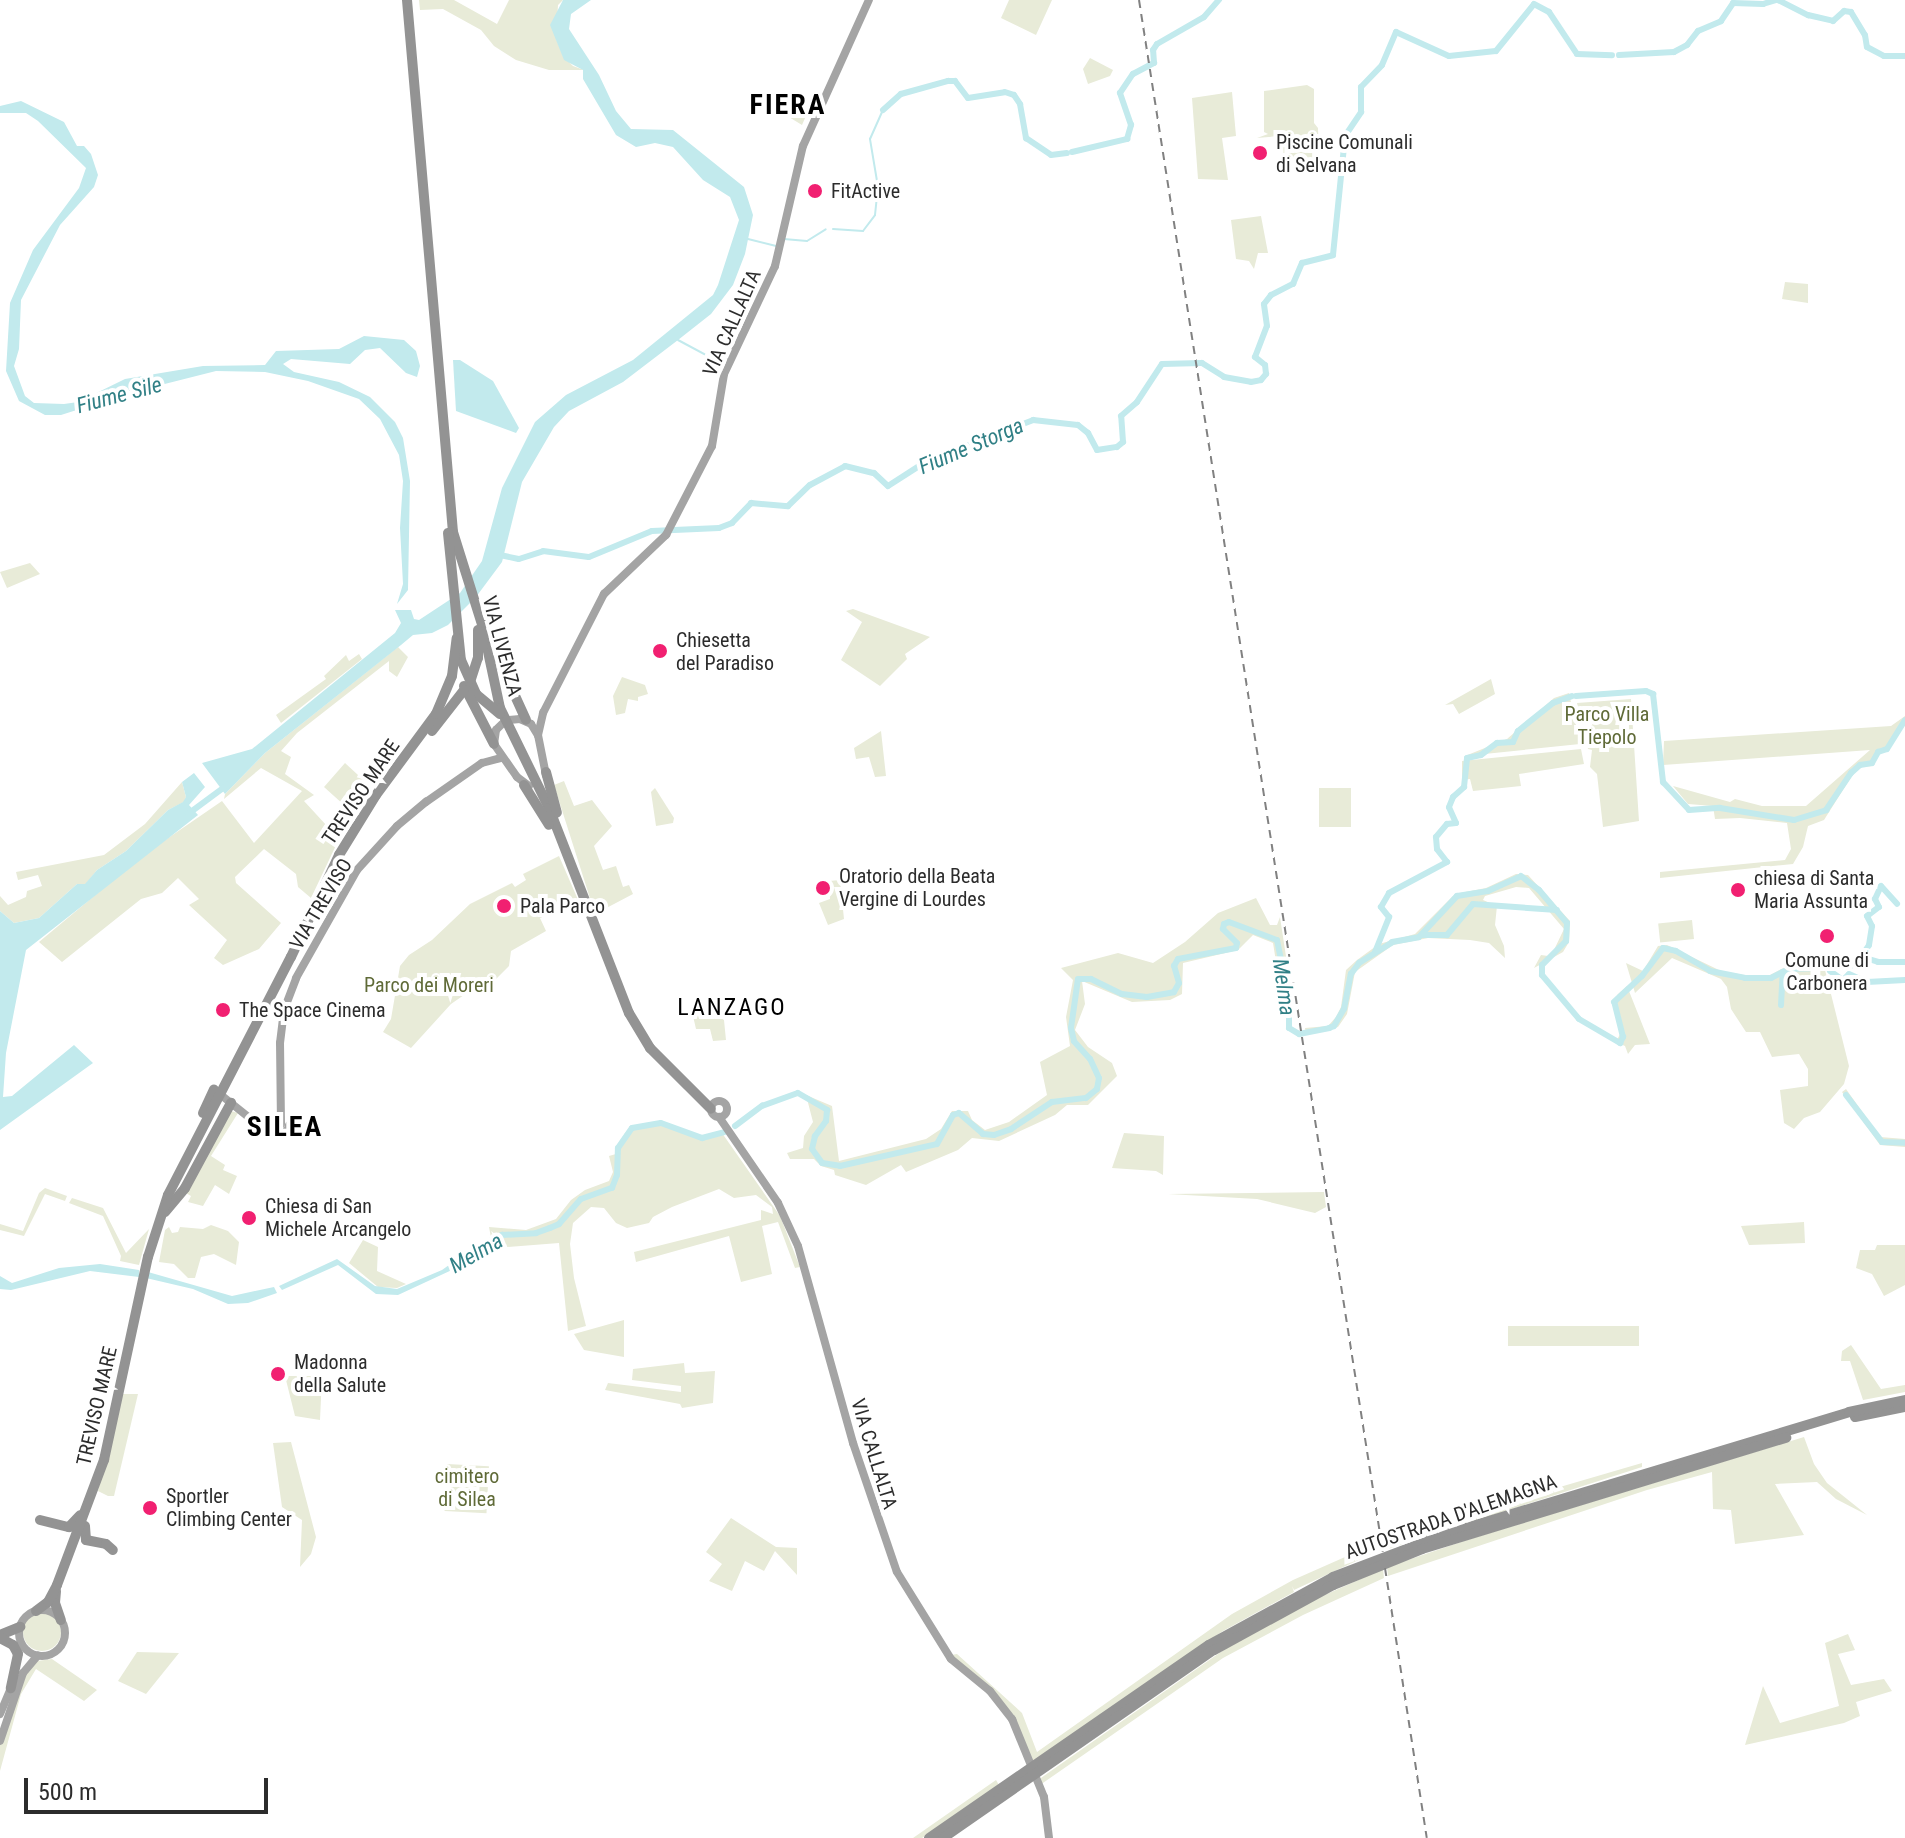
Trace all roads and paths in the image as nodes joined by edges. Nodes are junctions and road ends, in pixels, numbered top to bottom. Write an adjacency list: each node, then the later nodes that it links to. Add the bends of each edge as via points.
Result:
1 (869, 0): 8 (main road, VIA CALLALTA, via 803,146 780,249 726,368 712,446 669,529 604,594)
2 (405, 1): 3 (highway, VIA LIVENZA); 3 (highway, VIA LIVENZA)
3 (454, 553): 4 (highway, VIA LIVENZA); 6 (highway, VIA LIVENZA)
4 (474, 608): 5 (highway, VIA LIVENZA); 7 (highway, TREVISO MARE, via 479,645)
5 (483, 628): 9 (highway); 10 (highway, VIA LIVENZA)
6 (456, 641): 7 (highway, VIA LIVENZA); 17 (highway, TREVISO MARE, via 452,676 436,714 359,820)
7 (467, 686): 10 (highway, VIA LIVENZA); 12 (highway); 17 (highway, TREVISO MARE, via 362,823)
8 (543, 713): 9 (main road); 11 (main road, VIA CALLALTA)
9 (527, 720): 10 (main road); 11 (main road)
10 (505, 721): 12 (main road, VIA TREVISO, via 496,730); 15 (highway)
11 (538, 735): 15 (main road)
12 (494, 744): 13 (main road); 14 (main road, VIA TREVISO)
13 (501, 758): 14 (main road, VIA TREVISO); 15 (main road)
14 (482, 763): 22 (main road, VIA TREVISO, via 397,826 357,870 335,907 284,1010)
15 (536, 782): 16 (highway); 16 (highway)
16 (580, 887): 20 (highway, via 629,1013 650,1048 699,1099)
17 (265, 1009): 24 (highway, TREVISO MARE)
18 (214, 1089): 19 (main road); 24 (highway, via 171,1178)
19 (229, 1108): 21 (highway); 24 (highway, via 182,1191)
20 (717, 1110): 41 (main road, VIA CALLALTA, via 778,1203 798,1246 853,1443 897,1572 951,1659 1007,1710 1038,1782)
21 (241, 1111): 22 (main road, via 261,1127)
22 (280, 1127): 23 (main road, VIA TREVISO)
23 (279, 1143)
24 (159, 1220): 27 (highway, TREVISO MARE)
25 (1905, 1400): 42 (highway, AUTOSTRADA D'ALEMAGNA, via 1849,1412 1446,1534 1348,1570 1209,1645)
26 (1905, 1407): 43 (highway, AUTOSTRADA D'ALEMAGNA, via 1832,1424 1453,1539 1333,1585 1214,1650)
27 (99, 1477): 29 (highway, via 76,1523); 30 (highway, via 83,1536); 31 (highway, TREVISO MARE)
28 (40, 1520): 29 (highway)
29 (59, 1525): 31 (highway, via 71,1537)
30 (113, 1550)
31 (58, 1584): 32 (highway, TREVISO MARE); 33 (highway, TREVISO MARE, via 55,1599)
32 (36, 1611): 33 (main road, via 50,1611); 34 (main road)
33 (61, 1620): 37 (main road, via 61,1646)
34 (20, 1627): 35 (highway); 36 (main road)
35 (0, 1637): 36 (highway); 38 (highway, via 18,1655)
36 (23, 1644): 37 (main road); 38 (main road, via 23,1662)
37 (38, 1655): 40 (main road, via 23,1673)
38 (11, 1688): 39 (main road)
39 (0, 1714)
40 (0, 1741)
41 (1049, 1837)
42 (929, 1838)
43 (943, 1838)

